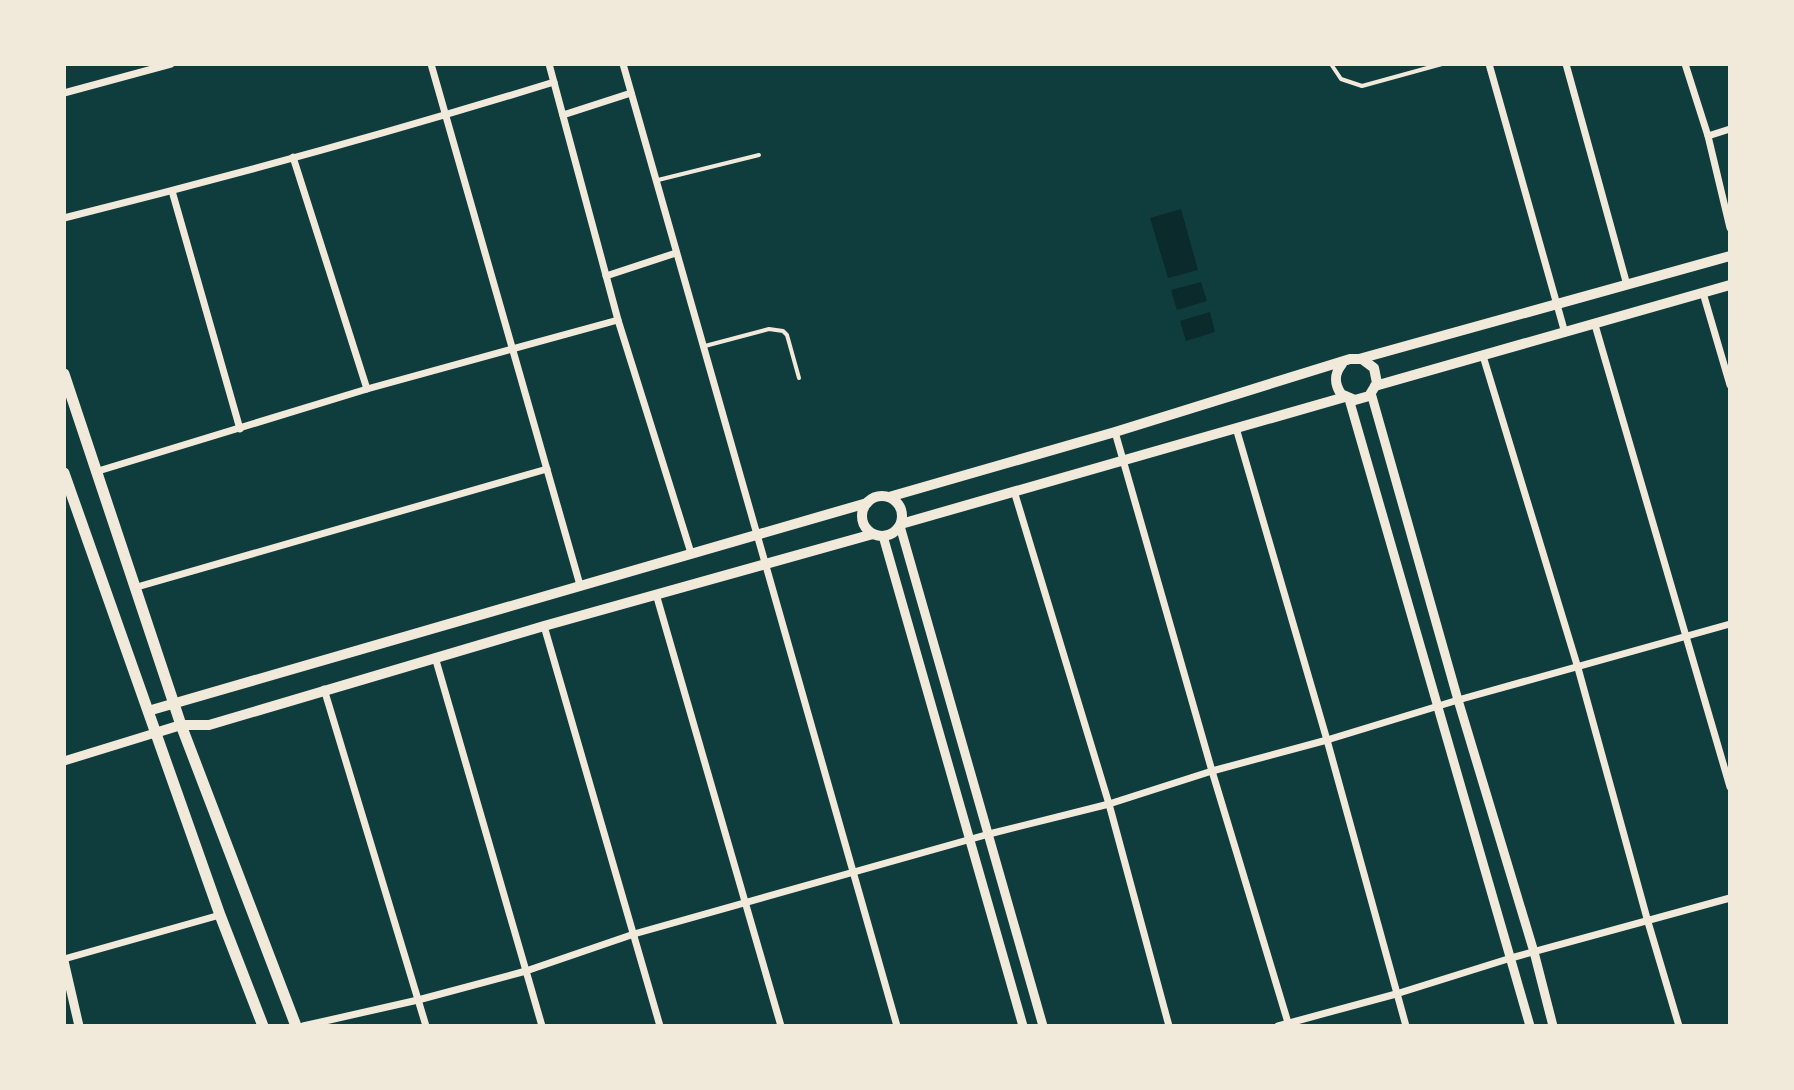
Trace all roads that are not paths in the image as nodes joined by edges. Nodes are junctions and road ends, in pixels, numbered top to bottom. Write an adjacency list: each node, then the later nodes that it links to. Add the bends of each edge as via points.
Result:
1 (171, 64): 11 (street)
2 (431, 64): 13 (street)
3 (549, 64): 10 (street)
4 (623, 64): 12 (street)
5 (1331, 64): 6 (lane, via 1341,79 1362,86)
6 (1442, 64)
7 (1489, 64): 29 (street)
8 (1566, 64): 26 (street)
9 (1685, 64): 16 (street)
10 (554, 82): 13 (street); 14 (street)
11 (64, 93)
12 (631, 93): 14 (street); 19 (street)
13 (445, 115): 18 (street); 34 (street)
14 (563, 115): 25 (street)
15 (1730, 129): 16 (street)
16 (1708, 136): 22 (street)
17 (759, 155): 19 (lane)
18 (293, 157): 20 (street); 41 (street)
19 (655, 181): 23 (street)
20 (172, 191): 21 (street); 45 (street)
21 (64, 218)
22 (1730, 228)
23 (676, 253): 25 (street); 33 (street)
24 (1730, 256): 26 (main road)
25 (606, 276): 30 (street)
26 (1627, 285): 29 (main road)
27 (1730, 285): 28 (main road)
28 (1703, 293): 31 (main road); 40 (street)
29 (1558, 304): 32 (street); 36 (main road)
30 (618, 320): 34 (street); 57 (street)
31 (1595, 325): 32 (main road); 64 (street)
32 (1565, 333): 35 (main road)
33 (703, 347): 39 (lane, via 777,329 787,335); 55 (street)
34 (512, 350): 41 (street); 48 (street)
35 (1483, 356): 42 (main road); 66 (street)
36 (1359, 359): 37 (main road); 42 (main road, via 1374,368)
37 (1342, 364): 43 (main road, via 1335,380); 46 (main road)
38 (64, 374): 49 (main road)
39 (799, 378)
40 (1730, 385)
41 (367, 389): 45 (street)
42 (1373, 390): 43 (main road, via 1362,399); 68 (street)
43 (1347, 398): 44 (main road); 70 (street)
44 (1236, 428): 47 (main road); 74 (street)
45 (240, 429): 49 (street)
46 (1115, 432): 47 (street); 52 (main road)
47 (1123, 460): 51 (main road); 76 (street)
48 (547, 469): 59 (street); 60 (street)
49 (95, 472): 60 (main road)
50 (64, 473): 71 (main road)
51 (1014, 491): 54 (main road); 78 (street)
52 (889, 497): 53 (main road); 54 (main road, via 902,510)
53 (867, 503): 55 (main road); 56 (main road, via 863,522)
54 (901, 525): 56 (main road, via 890,535); 79 (street)
55 (756, 535): 57 (main road); 58 (street)
56 (878, 535): 58 (main road); 80 (street)
57 (691, 553): 59 (main road)
58 (766, 564): 61 (main road); 81 (street)
59 (580, 585): 69 (main road)
60 (137, 587): 69 (main road)
61 (656, 594): 63 (main road); 83 (street)
62 (1730, 624): 64 (street)
63 (544, 626): 65 (main road); 86 (street)
64 (1687, 637): 66 (street); 77 (street)
65 (435, 657): 67 (main road); 90 (street)
66 (1578, 668): 68 (street); 85 (street)
67 (324, 689): 72 (main road, via 209,725); 92 (street)
68 (1458, 700): 70 (street); 87 (street)
69 (174, 703): 71 (main road); 72 (main road)
70 (1437, 706): 74 (street); 88 (street)
71 (148, 711): 73 (main road)
72 (181, 725): 73 (main road); 96 (main road)
73 (155, 733): 75 (street); 84 (main road)
74 (1327, 740): 76 (street); 91 (street)
75 (64, 761)
76 (1212, 771): 78 (street); 93 (street)
77 (1730, 787)
78 (1109, 804): 79 (street); 105 (street)
79 (989, 834): 80 (street); 104 (street)
80 (971, 840): 81 (street); 103 (street)
81 (854, 873): 83 (street); 102 (street)
82 (1730, 898): 85 (street)
83 (745, 904): 86 (street); 101 (street)
84 (220, 915): 89 (street); 95 (main road)
85 (1648, 922): 87 (street); 110 (street)
86 (634, 934): 90 (street); 100 (street)
87 (1534, 952): 88 (street); 109 (street)
88 (1511, 958): 91 (street); 108 (street)
89 (64, 960): 94 (street)
90 (526, 971): 92 (street); 99 (street)
91 (1396, 994): 93 (street); 107 (street)
92 (418, 1000): 97 (street); 98 (street)
93 (1289, 1025): 106 (street)
94 (79, 1026)
95 (263, 1026)
96 (296, 1026)
97 (303, 1026)
98 (426, 1026)
99 (542, 1026)
100 (660, 1026)
101 (781, 1026)
102 (897, 1026)
103 (1023, 1026)
104 (1043, 1026)
105 (1169, 1026)
106 (1278, 1026)
107 (1406, 1026)
108 (1530, 1026)
109 (1553, 1026)
110 (1679, 1026)

